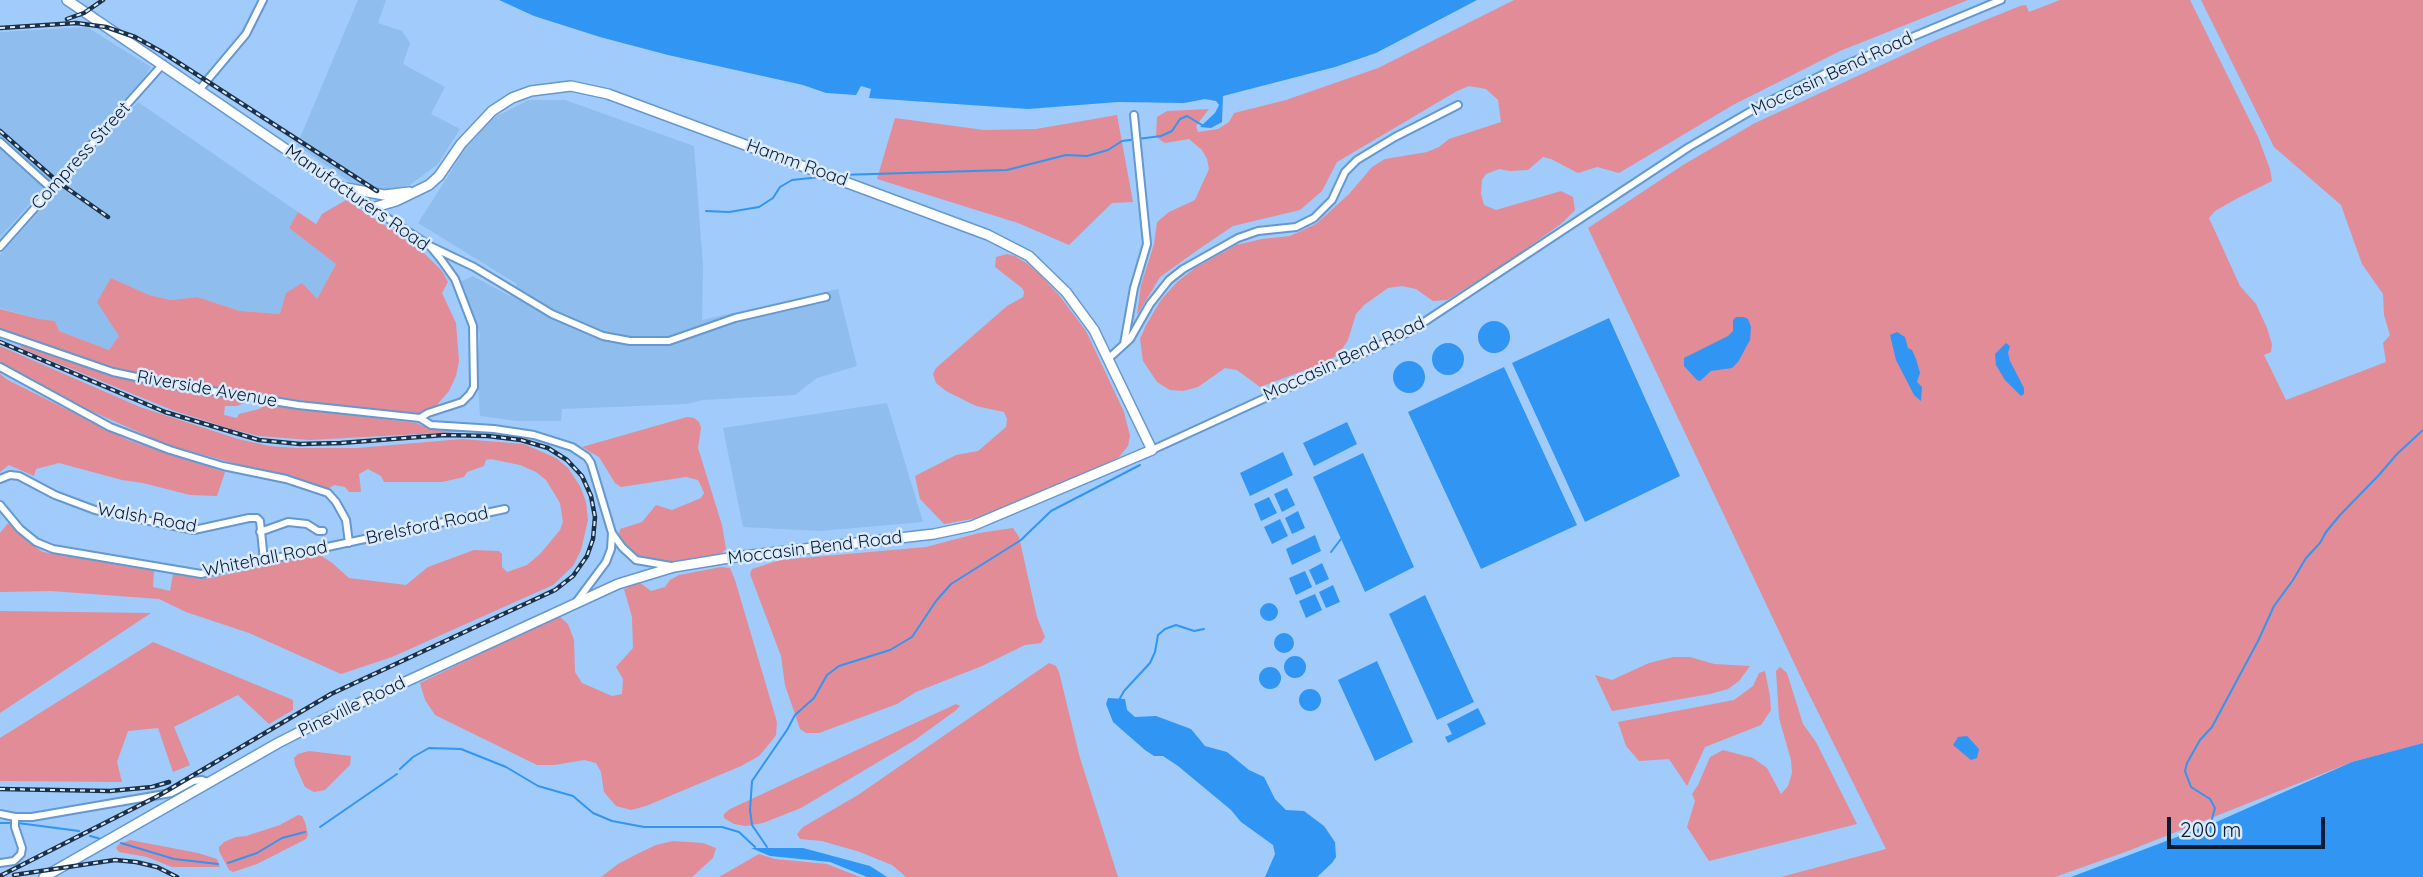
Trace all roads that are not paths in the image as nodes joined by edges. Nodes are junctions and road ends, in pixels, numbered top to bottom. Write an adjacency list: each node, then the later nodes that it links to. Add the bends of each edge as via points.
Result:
1 (66, 0): 4 (main road, Manufacturers Road)
2 (263, 0): 5 (street, via 246,34)
3 (2001, 0): 21 (street, Moccasin Bend Road, via 1828,72 1758,107 1689,147 1409,332)
4 (163, 64): 5 (main road, Manufacturers Road); 10 (street, Compress Street)
5 (199, 90): 9 (main road, Manufacturers Road)
6 (1458, 105): 17 (street, via 1357,160 1345,172 1332,200 1314,218 1296,227 1238,238 1183,269 1160,290)
7 (1134, 115): 17 (street, via 1147,244)
8 (0, 142): 10 (street)
9 (343, 187): 11 (main road, via 384,195); 12 (main road, Manufacturers Road)
10 (52, 189): 14 (street, Compress Street)
11 (417, 191): 12 (main road, Hamm Road); 18 (main road, Hamm Road, via 439,176 492,111 512,98 571,86 602,93 988,235 1029,256 1066,292 1094,330)
12 (372, 208): 13 (street, Manufacturers Road)
13 (430, 246): 15 (street, via 552,314 603,336 630,341 669,341 735,318); 20 (street, Manufacturers Road, via 455,279 473,326 474,387 462,402)
14 (0, 247)
15 (826, 297)
16 (0, 333): 20 (street, Riverside Avenue, via 113,372 169,384)
17 (1124, 346): 18 (street)
18 (1108, 359): 21 (main road, Hamm Road)
19 (0, 367): 28 (street, Whitehall Road, via 110,427 170,450 328,493 346,520)
20 (419, 418): 27 (street, via 431,425 534,435 572,447 587,457 595,470)
21 (1152, 450): 30 (main road, Moccasin Bend Road, via 972,526)
22 (0, 480): 26 (street, Walsh Road, via 19,476 95,510 194,530 257,518)
23 (0, 505): 29 (street, Whitehall Road, via 36,542 53,549 201,574)
24 (505, 509): 28 (street, Brelsford Road)
25 (323, 531): 26 (street, via 289,523)
26 (260, 533): 29 (street)
27 (612, 533): 30 (street, via 636,559); 31 (street, via 606,562)
28 (349, 542): 29 (street, Whitehall Road)
29 (264, 561)
30 (674, 567): 31 (main road, Pineville Road)
31 (576, 602): 32 (main road, Pineville Road, via 327,718)
32 (210, 783): 34 (street, via 193,781 158,796); 36 (main road, Pineville Road)
33 (0, 814): 34 (street)
34 (15, 817): 35 (street, via 21,854 14,861)
35 (0, 863)
36 (44, 877)

